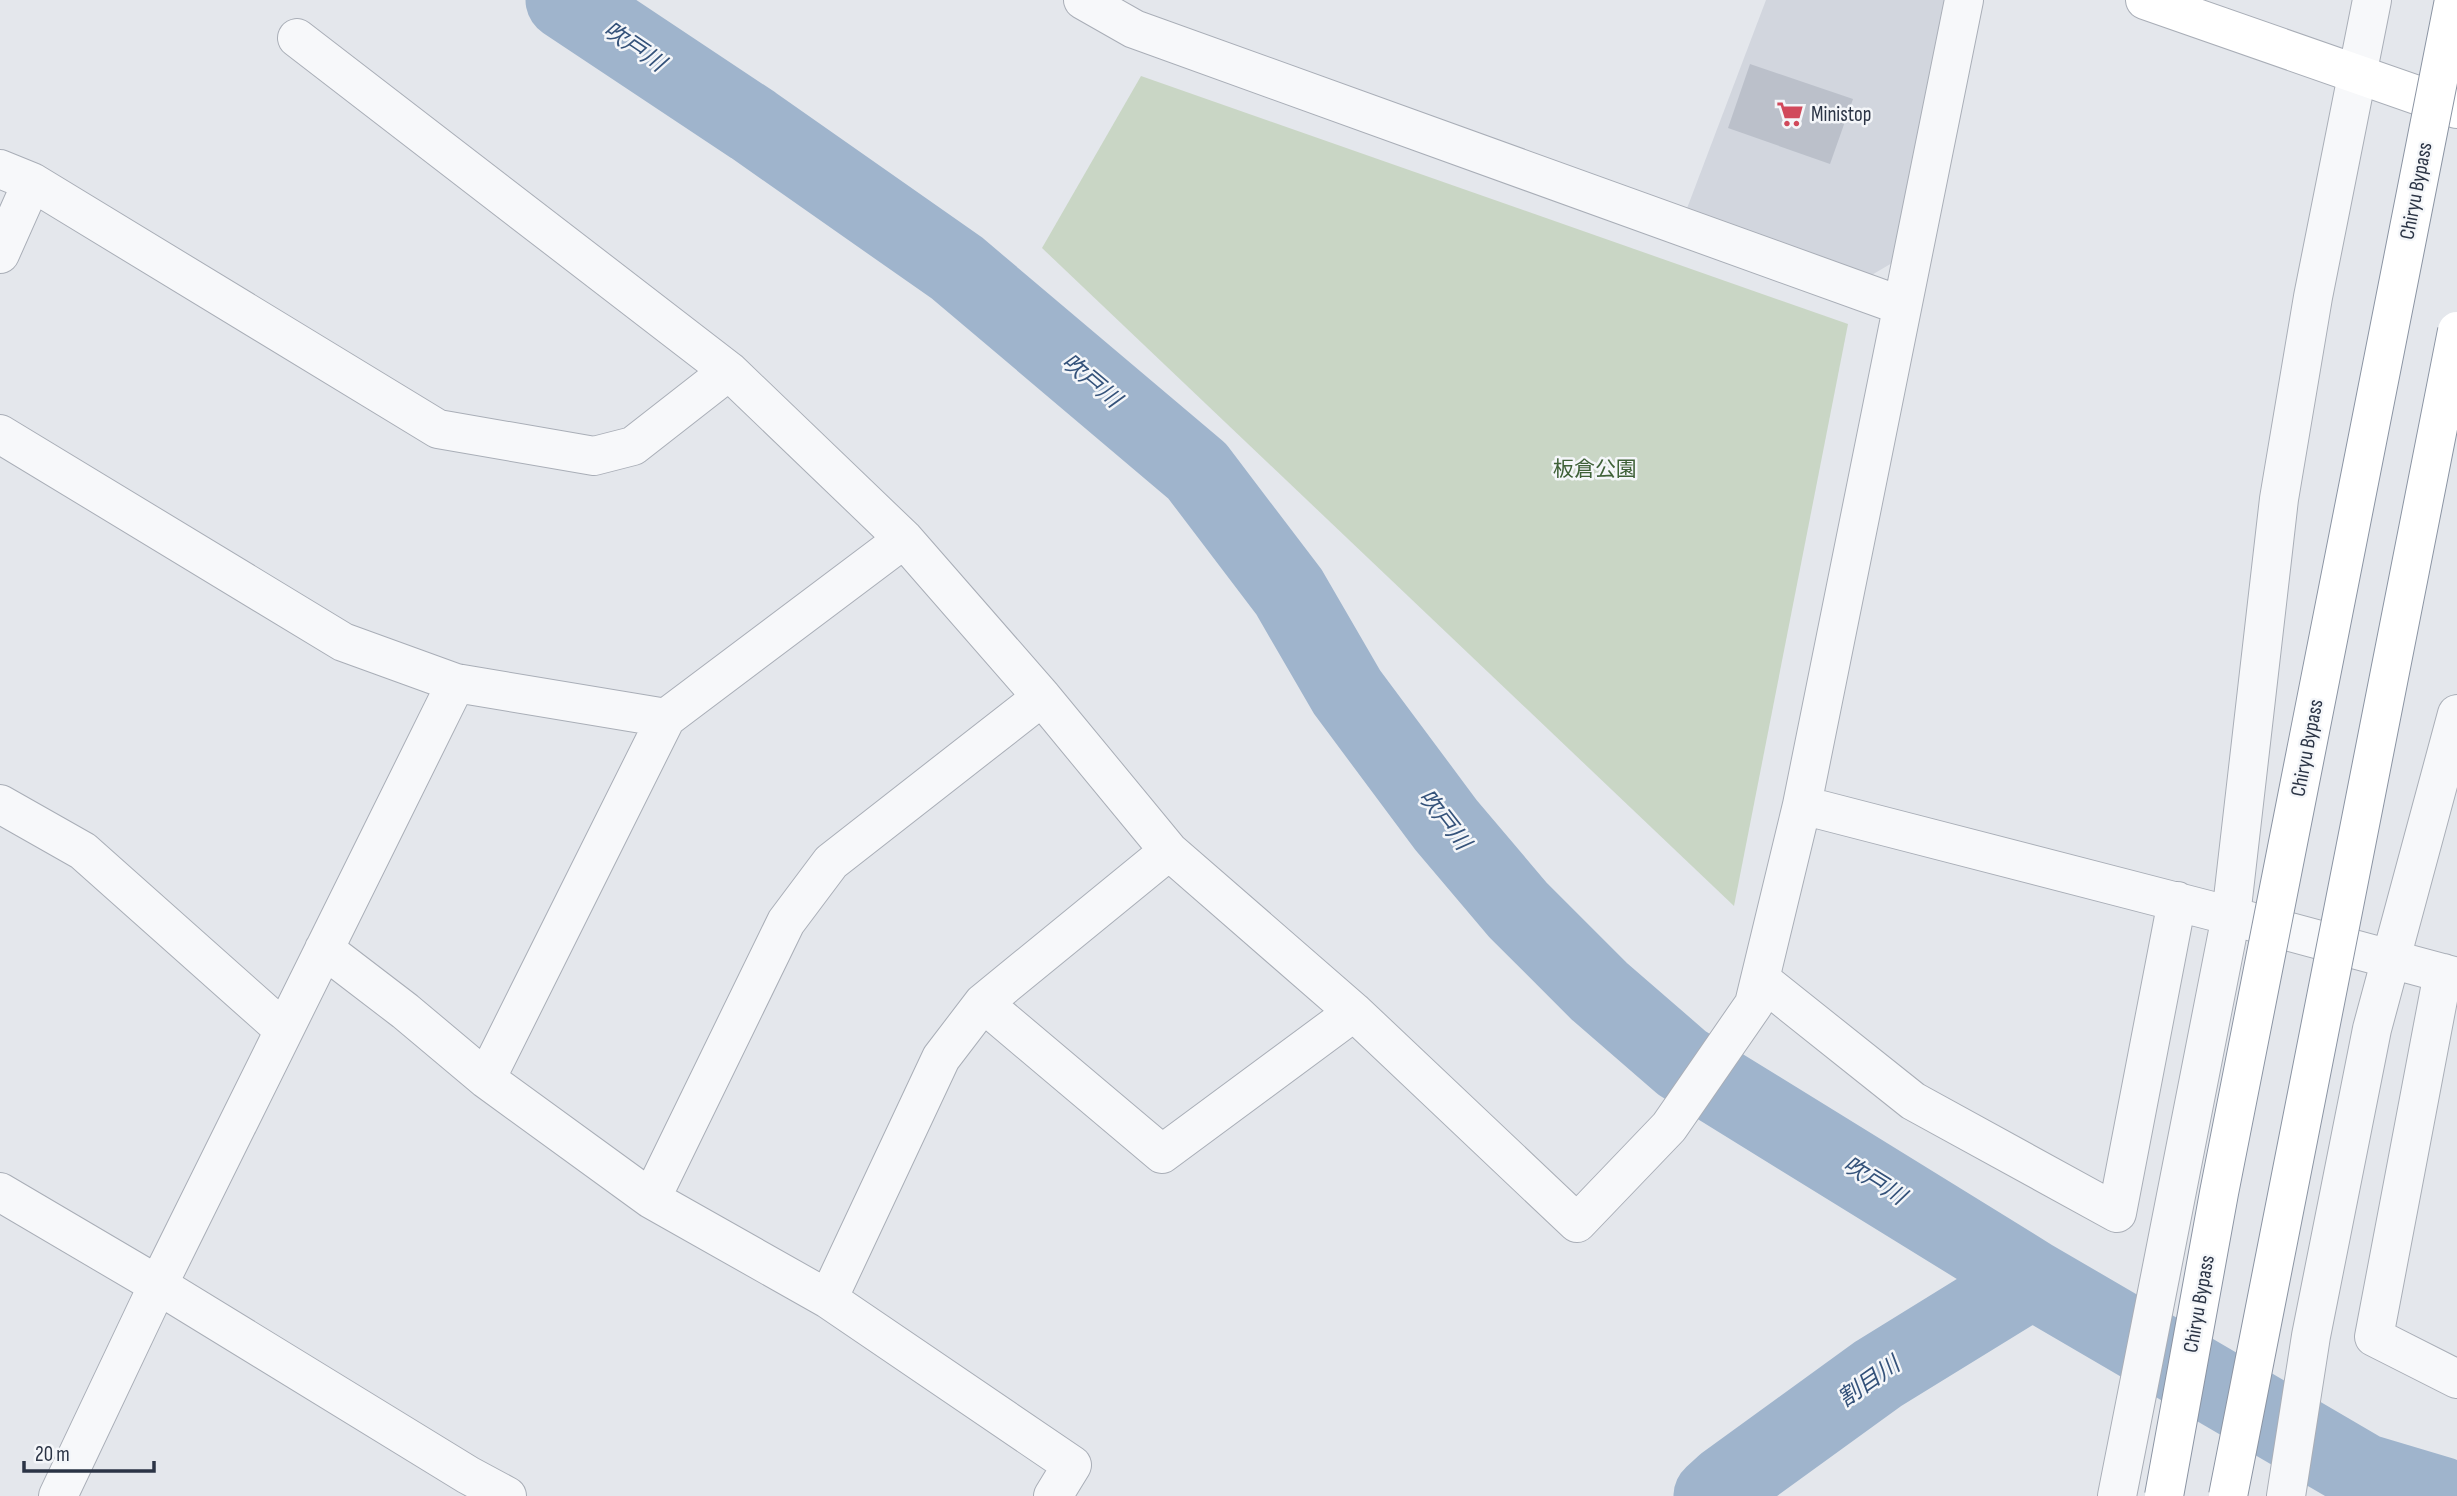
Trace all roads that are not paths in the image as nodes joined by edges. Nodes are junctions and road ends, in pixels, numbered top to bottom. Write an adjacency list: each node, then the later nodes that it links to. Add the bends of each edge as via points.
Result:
1 (1083, 0): 6 (street)
2 (1965, 0): 12 (street)
3 (2145, 0): 8 (main road)
4 (2372, 0): 8 (street)
5 (2454, 0): 43 (main road, Chiryu Bypass, bridge, via 2219,1193)
6 (1140, 15): 12 (street)
7 (297, 38): 14 (street)
8 (2357, 73): 9 (main road); 25 (street, via 2279,499)
9 (2457, 109)
10 (16, 175): 11 (street); 14 (street, via 438,429 594,456 633,446)
11 (0, 254)
12 (1902, 306): 22 (street)
13 (2457, 331): 44 (main road, bridge)
14 (729, 371): 16 (street)
15 (0, 434): 17 (street, via 343,642)
16 (904, 539): 18 (street); 20 (street)
17 (456, 682): 20 (street); 26 (street)
18 (1042, 697): 23 (street); 35 (street, via 831,862 786,922)
19 (2457, 714): 27 (street)
20 (666, 718): 33 (street)
21 (0, 804): 32 (street, via 83,851)
22 (1802, 805): 24 (street); 29 (street)
23 (1169, 851): 30 (street); 31 (street)
24 (2177, 901): 25 (street); 29 (street, via 2117,1213 1913,1101)
25 (2231, 916): 27 (street); 42 (street)
26 (324, 949): 32 (street); 33 (street)
27 (2390, 958): 28 (street); 45 (street, via 2311,1336)
28 (2450, 975): 38 (street, via 2374,1337)
29 (1757, 991): 31 (street, via 1669,1127 1577,1223)
30 (983, 1003): 31 (street, via 1161,1154); 37 (street, via 941,1058)
31 (1354, 1012)
32 (284, 1030): 36 (street)
33 (486, 1079): 35 (street)
34 (0, 1192): 36 (street)
35 (651, 1199): 37 (street)
36 (158, 1286): 39 (street); 40 (street)
37 (828, 1299): 41 (street, via 1072,1465)
38 (2457, 1380)
39 (58, 1496)
40 (507, 1496)
41 (1053, 1496)
42 (2117, 1496)
43 (2164, 1496)
44 (2228, 1496)
45 (2286, 1496)

